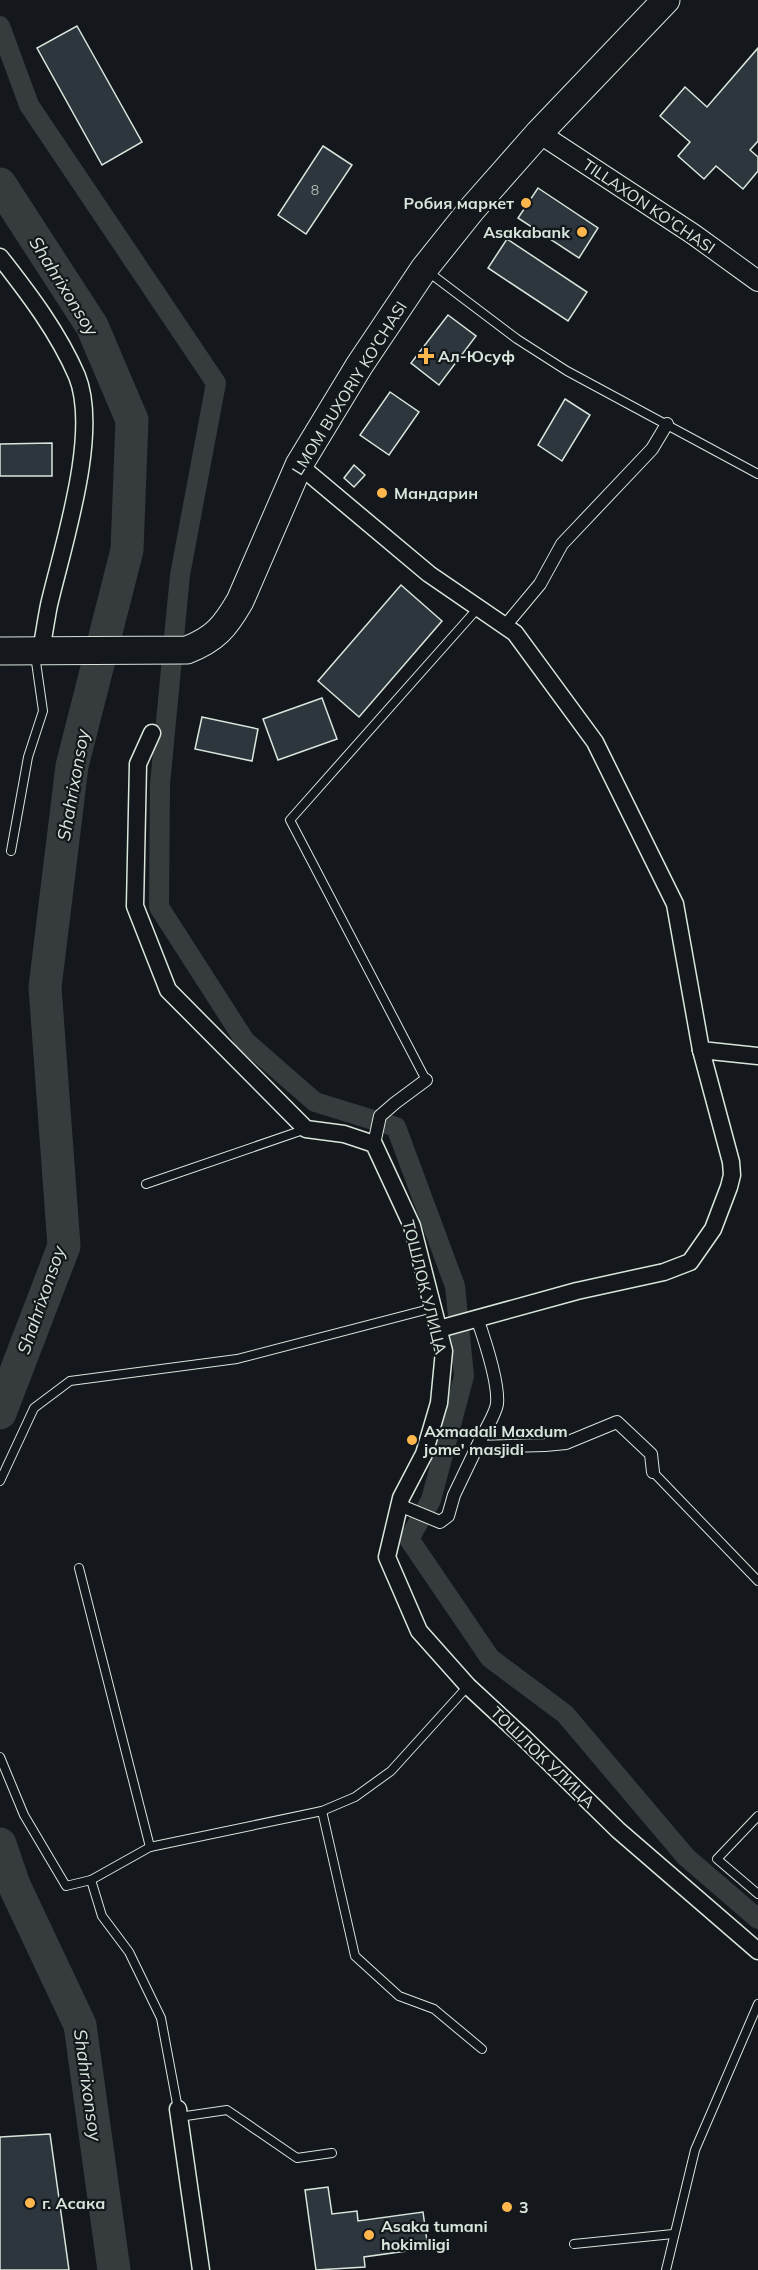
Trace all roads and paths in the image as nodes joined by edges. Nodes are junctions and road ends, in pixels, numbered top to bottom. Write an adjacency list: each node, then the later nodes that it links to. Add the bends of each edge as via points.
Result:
1 (666, 0): 2 (highway, LMOM BUXORIY KO'CHASI)
2 (539, 133): 4 (highway, LMOM BUXORIY KO'CHASI); 5 (street, TILLAXON KO'CHASI)
3 (0, 257): 11 (street, via 43,312 77,377 85,412 75,498)
4 (424, 269): 6 (lane, via 567,371); 7 (highway, LMOM BUXORIY KO'CHASI)
5 (758, 281)
6 (667, 424): 8 (lane); 10 (street, via 652,449 562,544 540,584)
7 (299, 465): 9 (street, via 429,574); 11 (highway, LMOM BUXORIY KO'CHASI, via 240,601 218,633 187,650)
8 (758, 474)
9 (478, 608): 10 (street); 17 (lane, via 290,820)
10 (504, 626): 15 (street, via 515,633 596,742 675,904)
11 (38, 650): 12 (highway, LMOM BUXORIY KO'CHASI); 14 (lane, via 43,711 28,757)
12 (0, 651)
13 (152, 733): 18 (street, via 138,764 135,906 168,990)
14 (11, 851)
15 (701, 1050): 16 (street); 22 (street, via 732,1175 713,1229 690,1262)
16 (758, 1056)
17 (426, 1080): 19 (street, via 380,1116)
18 (306, 1129): 19 (street); 20 (lane)
19 (375, 1137): 21 (street, ТОШЛОК УЛИЦА, via 412,1226)
20 (146, 1184)
21 (433, 1308): 23 (street, ТОШЛОК УЛИЦА); 26 (lane, via 237,1359 70,1381 34,1408)
22 (476, 1319): 23 (street); 24 (street, via 486,1343 496,1405)
23 (439, 1329): 27 (street, ТОШЛОК УЛИЦА, via 444,1351 439,1403 424,1454)
24 (477, 1447): 25 (street, via 566,1443 617,1422 651,1454); 27 (street, via 448,1516 440,1522)
25 (653, 1472): 29 (lane)
26 (0, 1481)
27 (399, 1505): 30 (street, ТОШЛОК УЛИЦА, via 387,1557 419,1631)
28 (79, 1568): 34 (lane)
29 (758, 1581)
30 (468, 1686): 32 (lane, via 391,1772 356,1797); 37 (street, ТОШЛОК УЛИЦА, via 618,1830)
31 (0, 1757): 35 (lane, via 24,1815 66,1886)
32 (322, 1811): 34 (lane); 39 (lane, via 355,1956 399,1996 434,2009)
33 (758, 1816): 36 (lane, via 717,1858)
34 (150, 1848): 35 (lane)
35 (91, 1880): 40 (lane, via 102,1916 129,1952 161,2018)
36 (758, 1894)
37 (758, 1951)
38 (758, 2004): 42 (lane, via 695,2150)
39 (482, 2049)
40 (178, 2113): 41 (lane, via 227,2110 297,2158); 44 (street)
41 (332, 2153)
42 (673, 2234): 43 (lane); 45 (lane)
43 (574, 2244)
44 (201, 2270)
45 (666, 2270)

